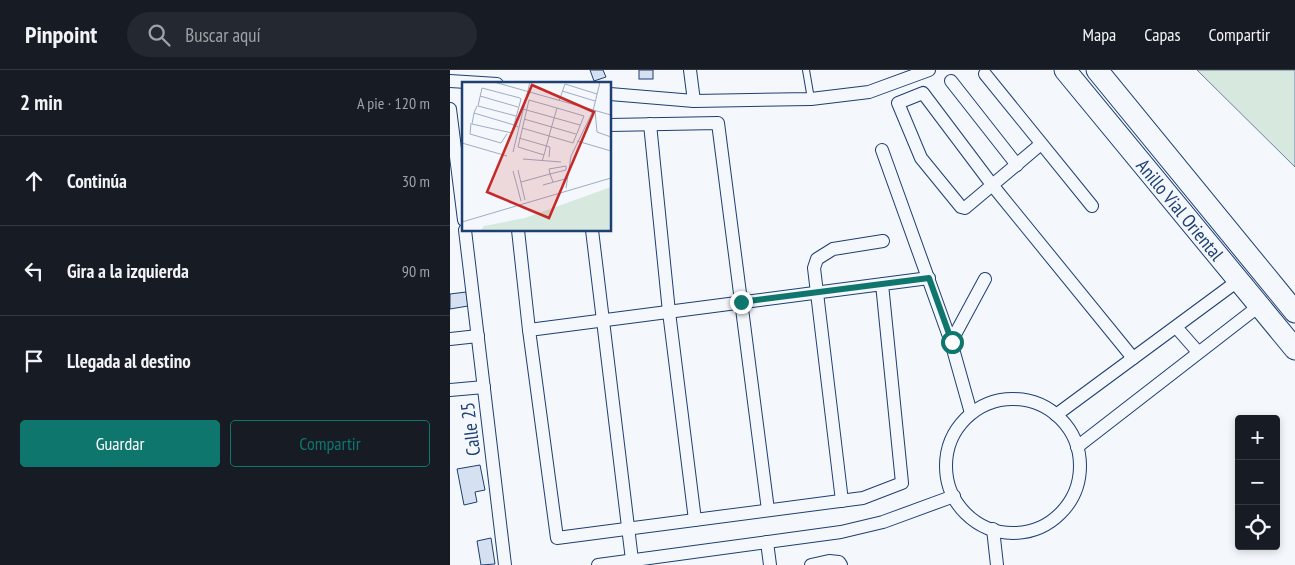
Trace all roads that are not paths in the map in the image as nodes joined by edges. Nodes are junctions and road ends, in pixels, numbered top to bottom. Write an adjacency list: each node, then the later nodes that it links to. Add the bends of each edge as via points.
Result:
1 (690, 70): 12 (street)
2 (806, 70): 11 (lane)
3 (929, 70): 11 (street, via 870,92)
4 (1065, 70): 28 (highway, Anillo Vial Oriental)
5 (1097, 70): 34 (highway, Anillo Vial Oriental)
6 (985, 74): 16 (street)
7 (450, 81): 9 (street)
8 (951, 81): 18 (street)
9 (466, 82)
10 (611, 94): 12 (street)
11 (811, 99): 12 (street)
12 (694, 101)
13 (450, 109): 20 (street)
14 (650, 124): 15 (street); 31 (street, via 718,123); 33 (street)
15 (611, 125)
16 (1041, 144): 18 (street); 21 (street)
17 (882, 150): 26 (street)
18 (1017, 165): 19 (street)
19 (993, 186): 19 (street, via 965,208 958,204 921,158 898,103 923,93); 43 (street)
20 (462, 204)
21 (1092, 206)
22 (465, 231): 38 (street, Calle 25)
23 (518, 231): 37 (street)
24 (592, 231): 35 (street)
25 (883, 241): 30 (street, via 822,253 814,268)
26 (929, 278): 29 (street); 40 (street)
27 (985, 278): 40 (street)
28 (1240, 280): 32 (highway, Anillo Vial Oriental); 36 (street)
29 (882, 284): 30 (street); 50 (street, via 902,483 863,498)
30 (816, 293): 31 (street); 50 (street)
31 (741, 302): 33 (street); 51 (street)
32 (1259, 306): 41 (highway, Anillo Vial Oriental); 42 (street)
33 (669, 312): 35 (street); 52 (street)
34 (1295, 312)
35 (602, 320): 37 (street); 53 (street)
36 (1176, 327): 42 (street); 43 (street)
37 (529, 330): 53 (street, via 557,538)
38 (478, 336): 39 (street); 44 (street, Calle 25)
39 (450, 339)
40 (952, 342): 46 (street)
41 (1295, 349)
42 (1198, 352): 48 (street)
43 (1133, 358): 47 (street)
44 (484, 387): 45 (street); 57 (street, Calle 25)
45 (450, 390)
46 (971, 413): 47 (street, via 994,401 1020,399 1039,404); 49 (street, via 949,445 946,471)
47 (1056, 415): 48 (street, via 1065,424)
48 (1077, 447): 54 (street, via 1079,467 1076,486 1064,509 1044,525 1031,530 1005,532)
49 (954, 496): 54 (street, via 970,517); 55 (street, via 883,522 841,532)
50 (842, 501): 51 (street)
51 (768, 510): 52 (street)
52 (695, 520): 53 (street)
53 (627, 529): 56 (street)
54 (993, 529): 62 (street)
55 (768, 542): 56 (street); 59 (street)
56 (632, 560): 58 (street)
57 (505, 565)
58 (598, 565)
59 (770, 565)
60 (811, 565): 61 (street, via 829,561)
61 (841, 565)
62 (998, 565)

